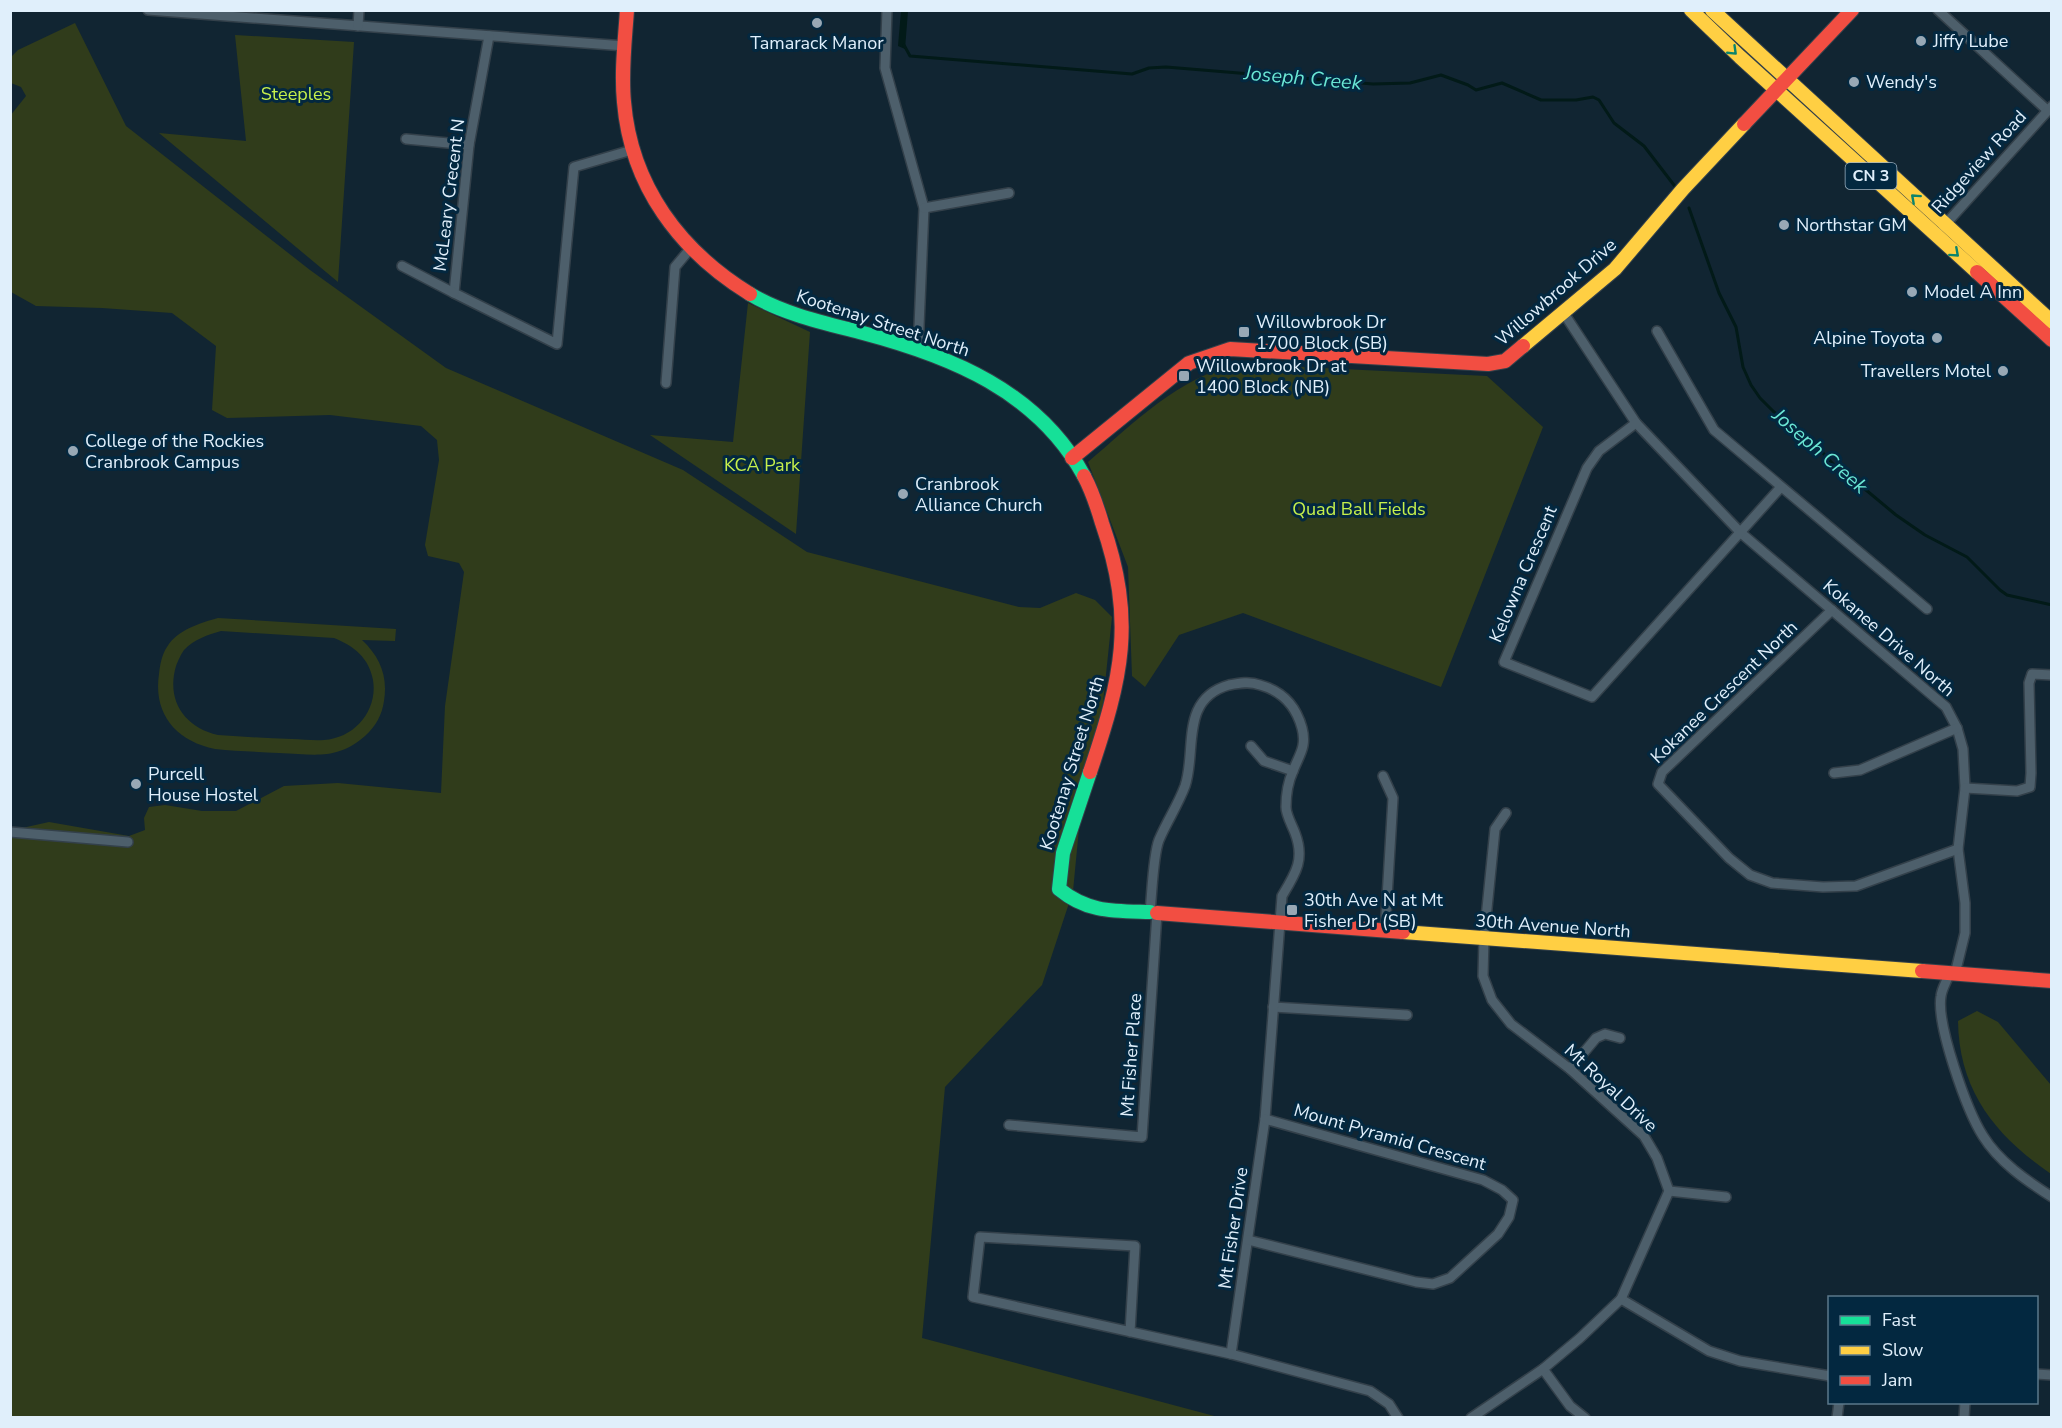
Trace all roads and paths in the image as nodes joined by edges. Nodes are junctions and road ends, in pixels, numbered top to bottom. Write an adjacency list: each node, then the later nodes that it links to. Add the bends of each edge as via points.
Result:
1 (148, 10): 9 (street)
2 (359, 10): 10 (street)
3 (627, 10): 12 (main road, Kootenay Street North)
4 (887, 10): 19 (street, via 885,68)
5 (1691, 10): 13 (main road, CN 3, one-way to 13)
6 (1712, 10): 13 (main road, CN 3)
7 (1852, 10): 13 (main road, Willowbrook Drive)
8 (1938, 10): 14 (street, Ridgeview Road)
9 (202, 13): 10 (street)
10 (358, 26): 11 (street)
11 (489, 36): 12 (street); 16 (street, McLeary Crecent N)
12 (625, 46): 17 (main road, Kootenay Street North, via 625,114)
13 (1780, 85): 20 (main road, CN 3); 24 (main road, Willowbrook Drive, via 1615,269)
14 (2049, 108): 20 (street, Ridgeview Road)
15 (406, 139): 16 (street)
16 (469, 145): 23 (street, McLeary Crecent N)
17 (632, 150): 21 (main road, Kootenay Street North, via 645,185 668,223); 23 (street, McLeary Crecent N, via 574,167 557,345)
18 (1009, 193): 19 (street)
19 (924, 208): 28 (street)
20 (1940, 230): 25 (main road, CN 3); 27 (main road, CN 3, one-way to 27)
21 (690, 249): 28 (main road, Kootenay Street North, via 743,291 783,310); 29 (street, via 675,267)
22 (402, 266): 23 (street)
23 (454, 293)
24 (1563, 312): 30 (street, Kokanee Drive North); 31 (main road, Willowbrook Drive, via 1505,362 1230,349 1208,355 1189,363)
25 (2052, 322)
26 (1658, 332): 32 (street, via 1714,430)
27 (2052, 340)
28 (918, 350): 31 (main road, Kootenay Street North, via 966,368 1011,395)
29 (666, 383)
30 (1636, 423): 33 (street, Kokanee Drive North); 33 (street, Kelowna Crescent, via 1599,451 1587,468 1503,662 1592,697)
31 (1072, 458): 47 (main road, Kootenay Street North, via 1092,492 1115,561 1123,647 1113,703 1058,874)
32 (1781, 487): 33 (street); 34 (street)
33 (1741, 533): 35 (street, Kokanee Drive North)
34 (1927, 609)
35 (1832, 610): 37 (street, Kokanee Drive North, via 1946,707); 46 (street, Kokanee Crescent North, via 1662,772 1658,784 1729,858 1750,875 1772,883 1856,886)
36 (2052, 675): 42 (street, via 2032,674 2029,683 2030,788)
37 (1957, 728): 40 (street, via 1860,770); 42 (street, Kokanee Drive North, via 1963,749)
38 (1251, 746): 39 (street, via 1264,761)
39 (1293, 771): 48 (street, Mt Fisher Drive, via 1300,759 1302,729 1286,697 1254,683 1239,683 1222,687 1206,700 1195,715 1190,734 1185,787 1158,842); 49 (street, Mt Fisher Drive, via 1286,810 1300,857 1296,873 1282,896)
40 (1834, 773)
41 (1383, 776): 50 (street, via 1393,798)
42 (1965, 788): 46 (street, Kokanee Drive North)
43 (1506, 813): 51 (street, Mt Royal Drive, via 1495,829)
44 (10, 832): 45 (street)
45 (128, 842)
46 (1958, 849): 52 (street, Kokanee Drive North, via 1965,933)
47 (1059, 889): 48 (main road, 30th Avenue North, via 1071,901 1090,909)
48 (1154, 912): 49 (main road, 30th Avenue North); 59 (street, Mt Fisher Place, via 1142,1137)
49 (1280, 922): 50 (main road, 30th Avenue North); 54 (street, Mt Fisher Drive)
50 (1385, 931): 51 (main road, 30th Avenue North)
51 (1484, 938): 52 (main road, 30th Avenue North); 57 (street, Mt Royal Drive, via 1484,976 1491,999 1511,1024)
52 (1952, 974): 53 (main road, 30th Avenue North); 62 (street, Kokanee Drive North, via 1941,996 1943,1023 1958,1081 1982,1136 2001,1159)
53 (2052, 981)
54 (1274, 1007): 55 (street); 58 (street, Mt Fisher Drive)
55 (1407, 1016)
56 (1620, 1038): 57 (street, via 1605,1034 1596,1038)
57 (1570, 1069): 60 (street, Mt Royal Drive, via 1644,1136 1658,1158)
58 (1265, 1119): 63 (street, Mt Fisher Drive); 63 (street, Mount Pyramid Crescent, via 1483,1180 1513,1200 1509,1217 1498,1234 1450,1278 1433,1284)
59 (1010, 1125)
60 (1669, 1191): 61 (street); 64 (street)
61 (1726, 1197)
62 (2052, 1197)
63 (1248, 1240): 66 (street, Mt Fisher Drive)
64 (1621, 1299): 67 (street); 68 (street, via 1709,1351 1740,1361)
65 (1130, 1332): 65 (street, via 1135,1246 980,1237 973,1296); 66 (street)
66 (1231, 1354): 69 (street, via 1371,1391 1389,1404)
67 (1543, 1369): 70 (street); 71 (street, via 1570,1406)
68 (1828, 1376)
69 (1398, 1418)
70 (1471, 1418)
71 (1585, 1418)

